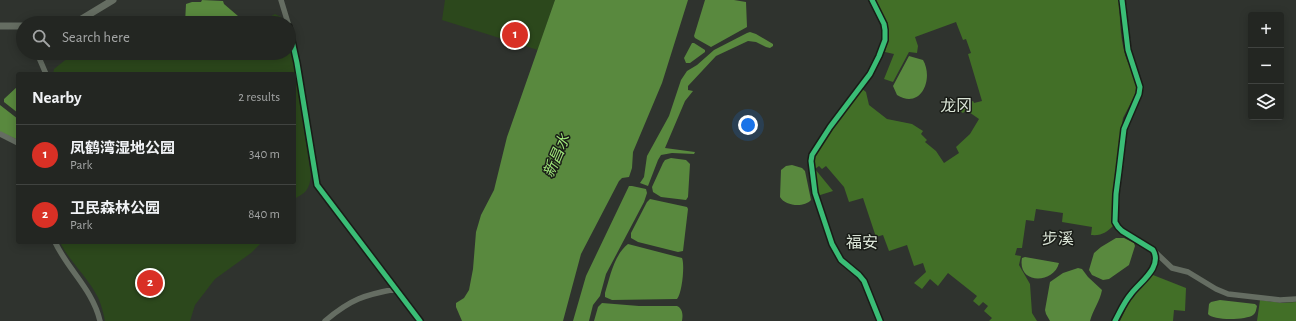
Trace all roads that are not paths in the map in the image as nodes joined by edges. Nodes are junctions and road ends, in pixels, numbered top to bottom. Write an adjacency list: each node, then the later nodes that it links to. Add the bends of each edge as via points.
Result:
1 (113, 0): 5 (street)
2 (281, 0): 6 (street)
3 (872, 0): 21 (street, via 885,30 885,40 879,56 870,74 815,149 811,161 815,193 832,244 842,260 864,281)
4 (1122, 0): 15 (street, via 1128,50 1140,87 1124,129 1115,222 1122,231)
5 (87, 16)
6 (286, 16)
7 (0, 26): 8 (street)
8 (16, 26)
9 (296, 55): 16 (street, via 317,185)
10 (40, 60): 11 (street)
11 (45, 72)
12 (0, 134): 13 (street)
13 (16, 142)
14 (55, 244): 18 (street, via 89,293)
15 (1153, 250): 17 (street, via 1172,268 1188,272 1228,294); 22 (street, via 1153,267 1146,279 1129,296)
16 (396, 289): 19 (street, via 370,294 350,302); 20 (street)
17 (1296, 300)
18 (100, 321)
19 (325, 321)
20 (420, 321)
21 (880, 321)
22 (1115, 321)

